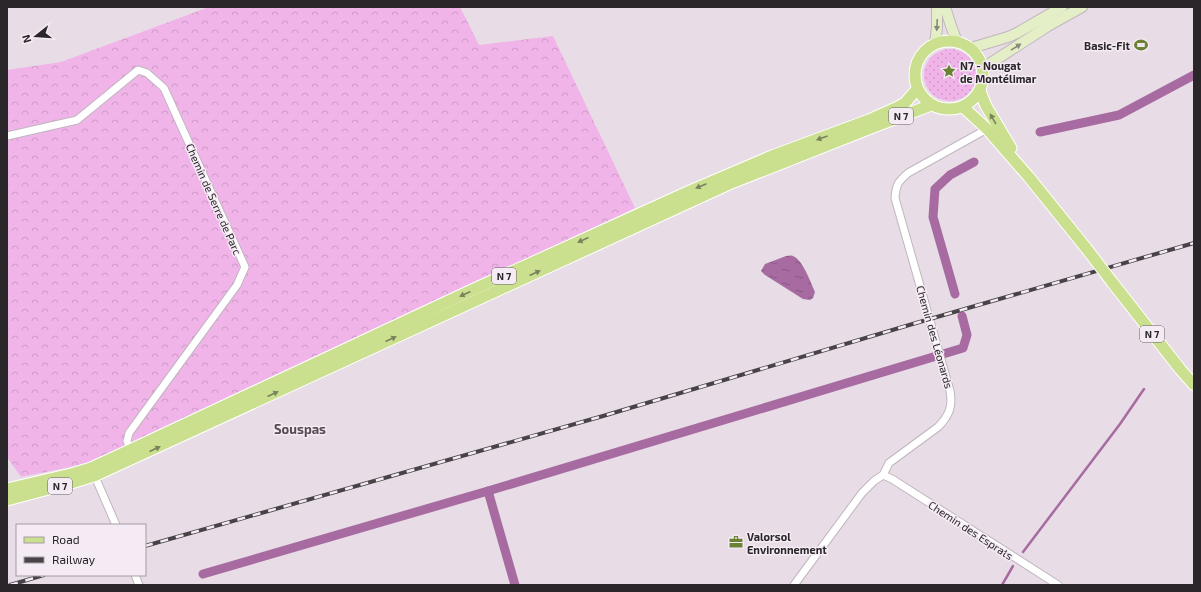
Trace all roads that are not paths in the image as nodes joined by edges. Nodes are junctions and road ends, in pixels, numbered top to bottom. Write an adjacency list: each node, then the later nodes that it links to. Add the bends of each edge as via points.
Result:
1 (937, 7): 6 (main road, one-way to 6)
2 (945, 7): 5 (main road)
3 (1062, 7): 7 (main road, via 1012,35)
4 (1082, 7): 8 (main road, one-way to 4)
5 (957, 42): 6 (main road); 7 (main road)
6 (935, 44): 9 (main road, via 928,48 917,62)
7 (971, 48): 8 (main road)
8 (983, 68): 10 (main road, via 983,84)
9 (917, 89): 11 (main road); 17 (main road, N 7, one-way to 17, via 898,107 690,191 479,287)
10 (980, 91): 12 (main road, via 970,104); 15 (main road, N 7, one-way to 10, via 986,106)
11 (931, 105): 12 (main road, via 945,110); 17 (main road, N 7, one-way to 11, via 729,184)
12 (963, 107): 13 (main road, N 7)
13 (987, 129): 15 (main road, N 7); 19 (street, Chemin des Léonards, via 908,173 899,181 896,188 895,198 952,400 945,421 890,463)
14 (7, 136): 17 (street, Chemin de Serre de Parc, via 77,120 138,70 147,73 164,88 245,267 237,286 129,433 127,442)
15 (1028, 176): 16 (main road, N 7, bridge)
16 (1194, 385)
17 (131, 455): 18 (main road, N 7)
18 (92, 472): 20 (main road, N 7, via 71,474); 21 (main road, N 7, via 71,483); 22 (street)
19 (883, 476): 23 (street, Chemin des Léonards, via 862,493); 24 (street, Chemin des Esprats, via 892,479)
20 (7, 489)
21 (7, 500)
22 (116, 524)
23 (794, 585)
24 (1058, 585)

